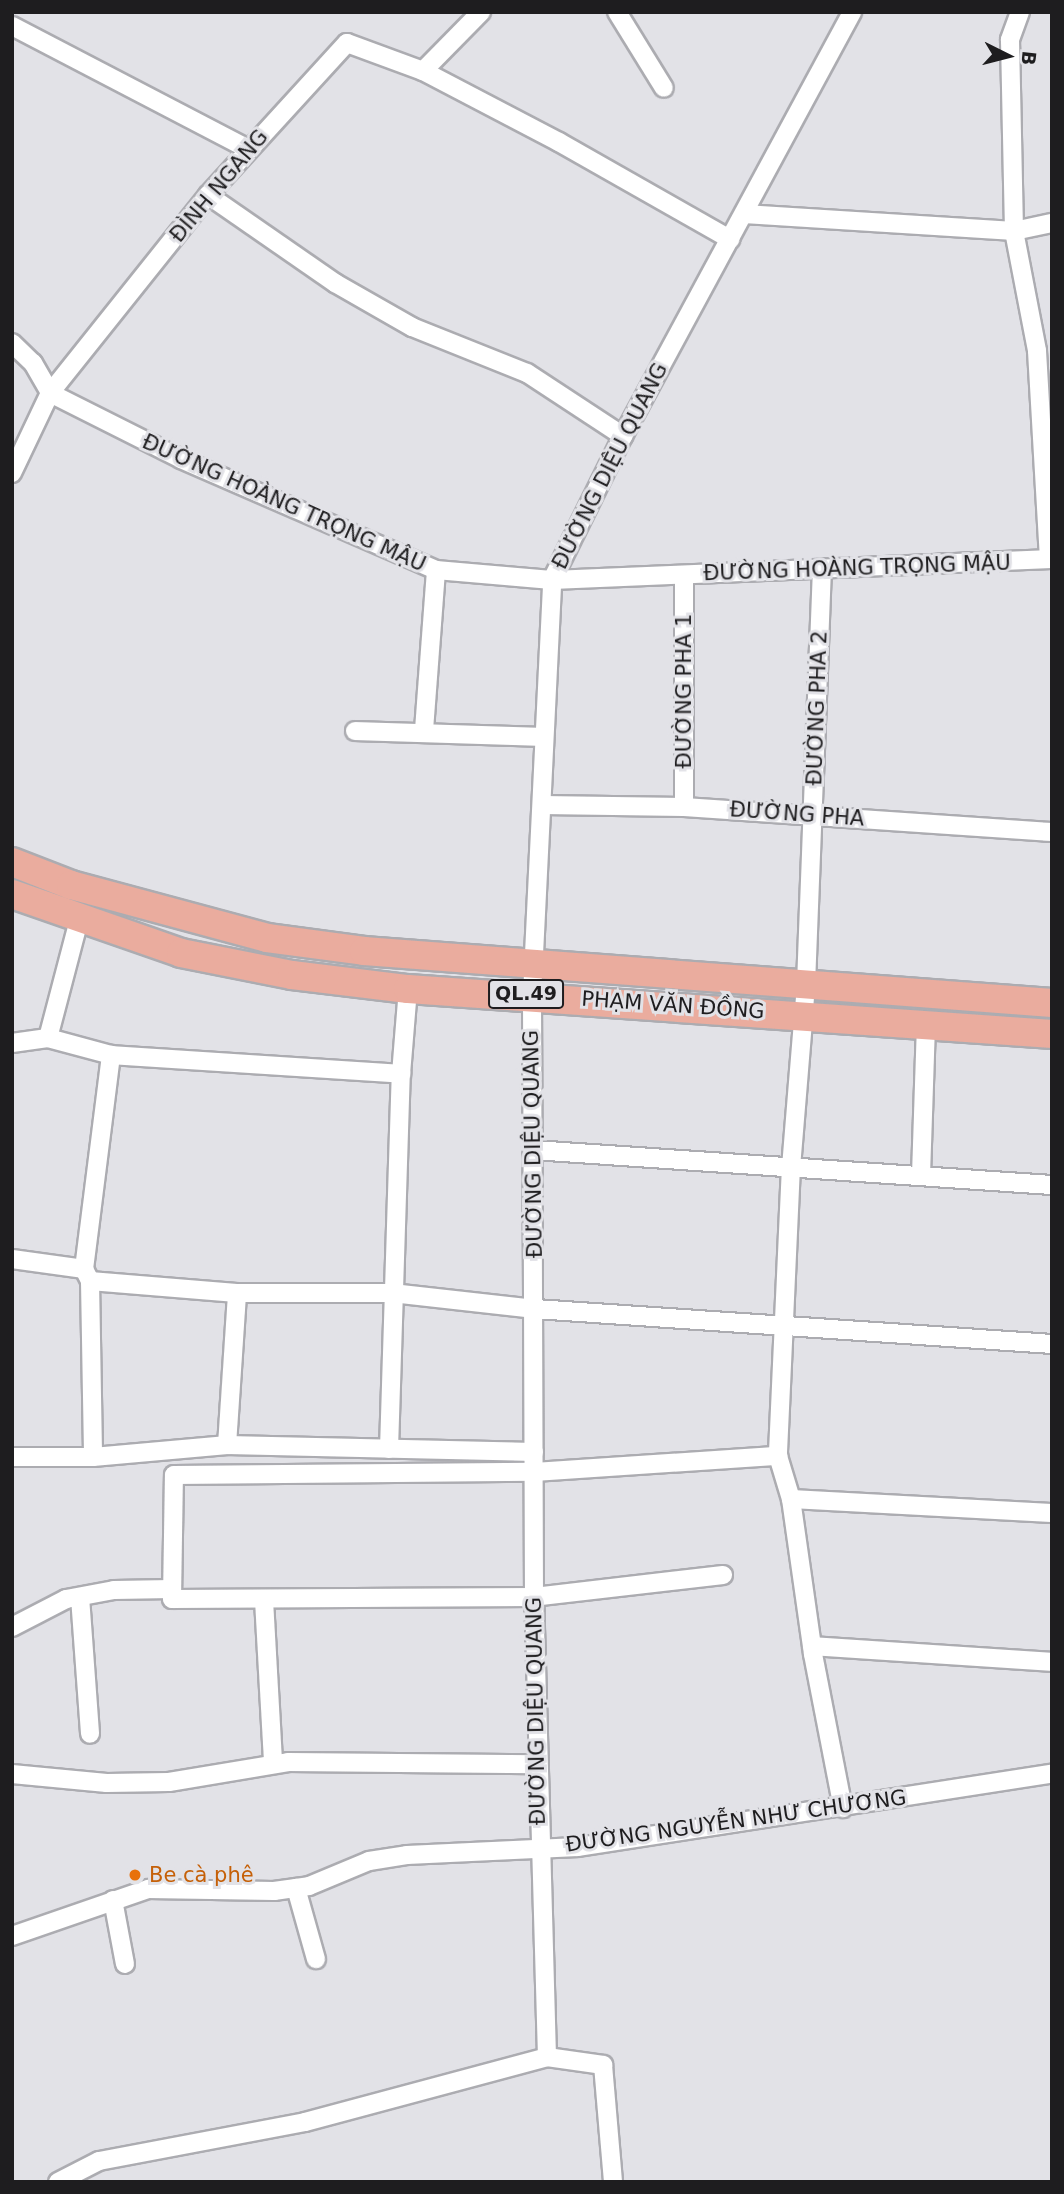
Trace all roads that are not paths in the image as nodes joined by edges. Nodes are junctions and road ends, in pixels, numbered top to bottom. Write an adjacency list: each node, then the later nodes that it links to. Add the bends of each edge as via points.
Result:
1 (481, 12): 6 (street)
2 (617, 12): 7 (street)
3 (852, 12): 10 (street, ĐƯỜNG DIỆU QUANG)
4 (1020, 12): 12 (street, via 1010,40)
5 (12, 26): 8 (street)
6 (423, 71): 8 (street, ĐÌNH NGANG, via 347,43); 13 (street)
7 (664, 88)
8 (248, 149): 9 (street, ĐÌNH NGANG)
9 (208, 195): 16 (street, ĐÌNH NGANG); 17 (street, via 335,284 412,327 527,373)
10 (744, 214): 12 (street); 13 (street, ĐƯỜNG DIỆU QUANG)
11 (1052, 223): 12 (street)
12 (1014, 231): 15 (street)
13 (730, 239): 17 (street, ĐƯỜNG DIỆU QUANG)
14 (12, 343): 16 (street, via 33,363)
15 (1044, 356): 19 (street)
16 (50, 393): 18 (street, ĐÌNH NGANG); 21 (street, ĐƯỜNG HOÀNG TRỌNG MẬU, via 181,459)
17 (624, 436): 23 (street, ĐƯỜNG DIỆU QUANG)
18 (12, 473)
19 (1050, 559): 20 (street, ĐƯỜNG HOÀNG TRỌNG MẬU)
20 (822, 568): 22 (street, ĐƯỜNG HOÀNG TRỌNG MẬU); 29 (street, ĐƯỜNG PHA 2)
21 (436, 570): 23 (street, ĐƯỜNG HOÀNG TRỌNG MẬU); 24 (street)
22 (684, 575): 23 (street, ĐƯỜNG HOÀNG TRỌNG MẬU); 28 (street, ĐƯỜNG PHA 1)
23 (552, 580): 26 (street, ĐƯỜNG DIỆU QUANG)
24 (424, 730): 25 (street); 26 (street)
25 (355, 731)
26 (544, 737): 27 (street, ĐƯỜNG DIỆU QUANG)
27 (542, 805): 28 (street, ĐƯỜNG PHA); 34 (street, ĐƯỜNG DIỆU QUANG)
28 (684, 807): 29 (street, ĐƯỜNG PHA)
29 (814, 815): 30 (street, ĐƯỜNG PHA); 35 (street, ĐƯỜNG PHA 2)
30 (1052, 832)
31 (12, 862): 34 (main road, PHẠM VĂN ĐỒNG / QL.49, via 71,885 267,938 364,951)
32 (12, 894): 33 (main road, PHẠM VĂN ĐỒNG / QL.49)
33 (79, 920): 36 (main road, PHẠM VĂN ĐỒNG / QL.49, via 181,953 292,975); 42 (street)
34 (535, 963): 35 (main road, PHẠM VĂN ĐỒNG / QL.49); 37 (street, ĐƯỜNG DIỆU QUANG)
35 (806, 985): 38 (main road, PHẠM VĂN ĐỒNG / QL.49); 39 (street, ĐƯỜNG PHA 2)
36 (408, 989): 37 (main road, PHẠM VĂN ĐỒNG / QL.49); 45 (street)
37 (532, 995): 39 (main road, PHẠM VĂN ĐỒNG / QL.49); 46 (street, ĐƯỜNG DIỆU QUANG)
38 (1052, 1003)
39 (804, 1015): 40 (main road, PHẠM VĂN ĐỒNG / QL.49); 47 (street, ĐƯỜNG PHA 2)
40 (926, 1022): 41 (main road, PHẠM VĂN ĐỒNG / QL.49); 48 (street)
41 (1052, 1034)
42 (48, 1038): 43 (street); 44 (street)
43 (12, 1043)
44 (111, 1055): 45 (street); 51 (street)
45 (401, 1074): 53 (street)
46 (533, 1150): 47 (street); 54 (street, ĐƯỜNG DIỆU QUANG)
47 (791, 1166): 48 (street); 55 (street, ĐƯỜNG PHA 2)
48 (921, 1175): 49 (street)
49 (1052, 1185)
50 (12, 1259): 51 (street)
51 (87, 1275): 52 (street); 61 (street)
52 (237, 1293): 53 (street); 57 (street)
53 (392, 1293): 54 (street); 58 (street)
54 (535, 1309): 55 (street); 59 (street, ĐƯỜNG DIỆU QUANG)
55 (784, 1325): 56 (street); 60 (street, ĐƯỜNG PHA 2)
56 (1052, 1344)
57 (227, 1445): 58 (street); 61 (street)
58 (390, 1449): 59 (street)
59 (534, 1451): 63 (street, ĐƯỜNG DIỆU QUANG)
60 (778, 1456): 63 (street); 64 (street, ĐƯỜNG PHA 2)
61 (93, 1457): 62 (street)
62 (12, 1458)
63 (534, 1472): 67 (street, via 174,1475); 69 (street, ĐƯỜNG DIỆU QUANG)
64 (791, 1499): 65 (street); 72 (street, ĐƯỜNG PHA 2)
65 (1052, 1513)
66 (723, 1575): 69 (street)
67 (172, 1589): 68 (street, via 114,1590); 70 (street, via 172,1599)
68 (80, 1597): 71 (street); 74 (street)
69 (534, 1597): 70 (street); 76 (street, ĐƯỜNG DIỆU QUANG)
70 (264, 1600): 75 (street)
71 (12, 1627)
72 (812, 1646): 73 (street); 79 (street, ĐƯỜNG PHA 2)
73 (1052, 1661)
74 (90, 1734)
75 (273, 1763): 76 (street); 77 (street, via 169,1783 107,1783)
76 (537, 1764): 80 (street, ĐƯỜNG DIỆU QUANG)
77 (12, 1774)
78 (1052, 1774): 79 (street, ĐƯỜNG NGUYỄN NHƯ CHƯƠNG)
79 (843, 1808): 80 (street, ĐƯỜNG NGUYỄN NHƯ CHƯƠNG, via 578,1847)
80 (538, 1846): 81 (street, ĐƯỜNG NGUYỄN NHƯ CHƯƠNG, via 369,1861); 86 (street, ĐƯỜNG DIỆU QUANG)
81 (296, 1888): 82 (street, ĐƯỜNG NGUYỄN NHƯ CHƯƠNG, via 148,1889); 84 (street)
82 (113, 1900): 83 (street, ĐƯỜNG NGUYỄN NHƯ CHƯƠNG); 85 (street)
83 (12, 1936)
84 (316, 1959)
85 (125, 1965)
86 (547, 2057): 87 (street, via 305,2122 99,2161); 88 (street, via 603,2065)
87 (58, 2182)
88 (613, 2182)

